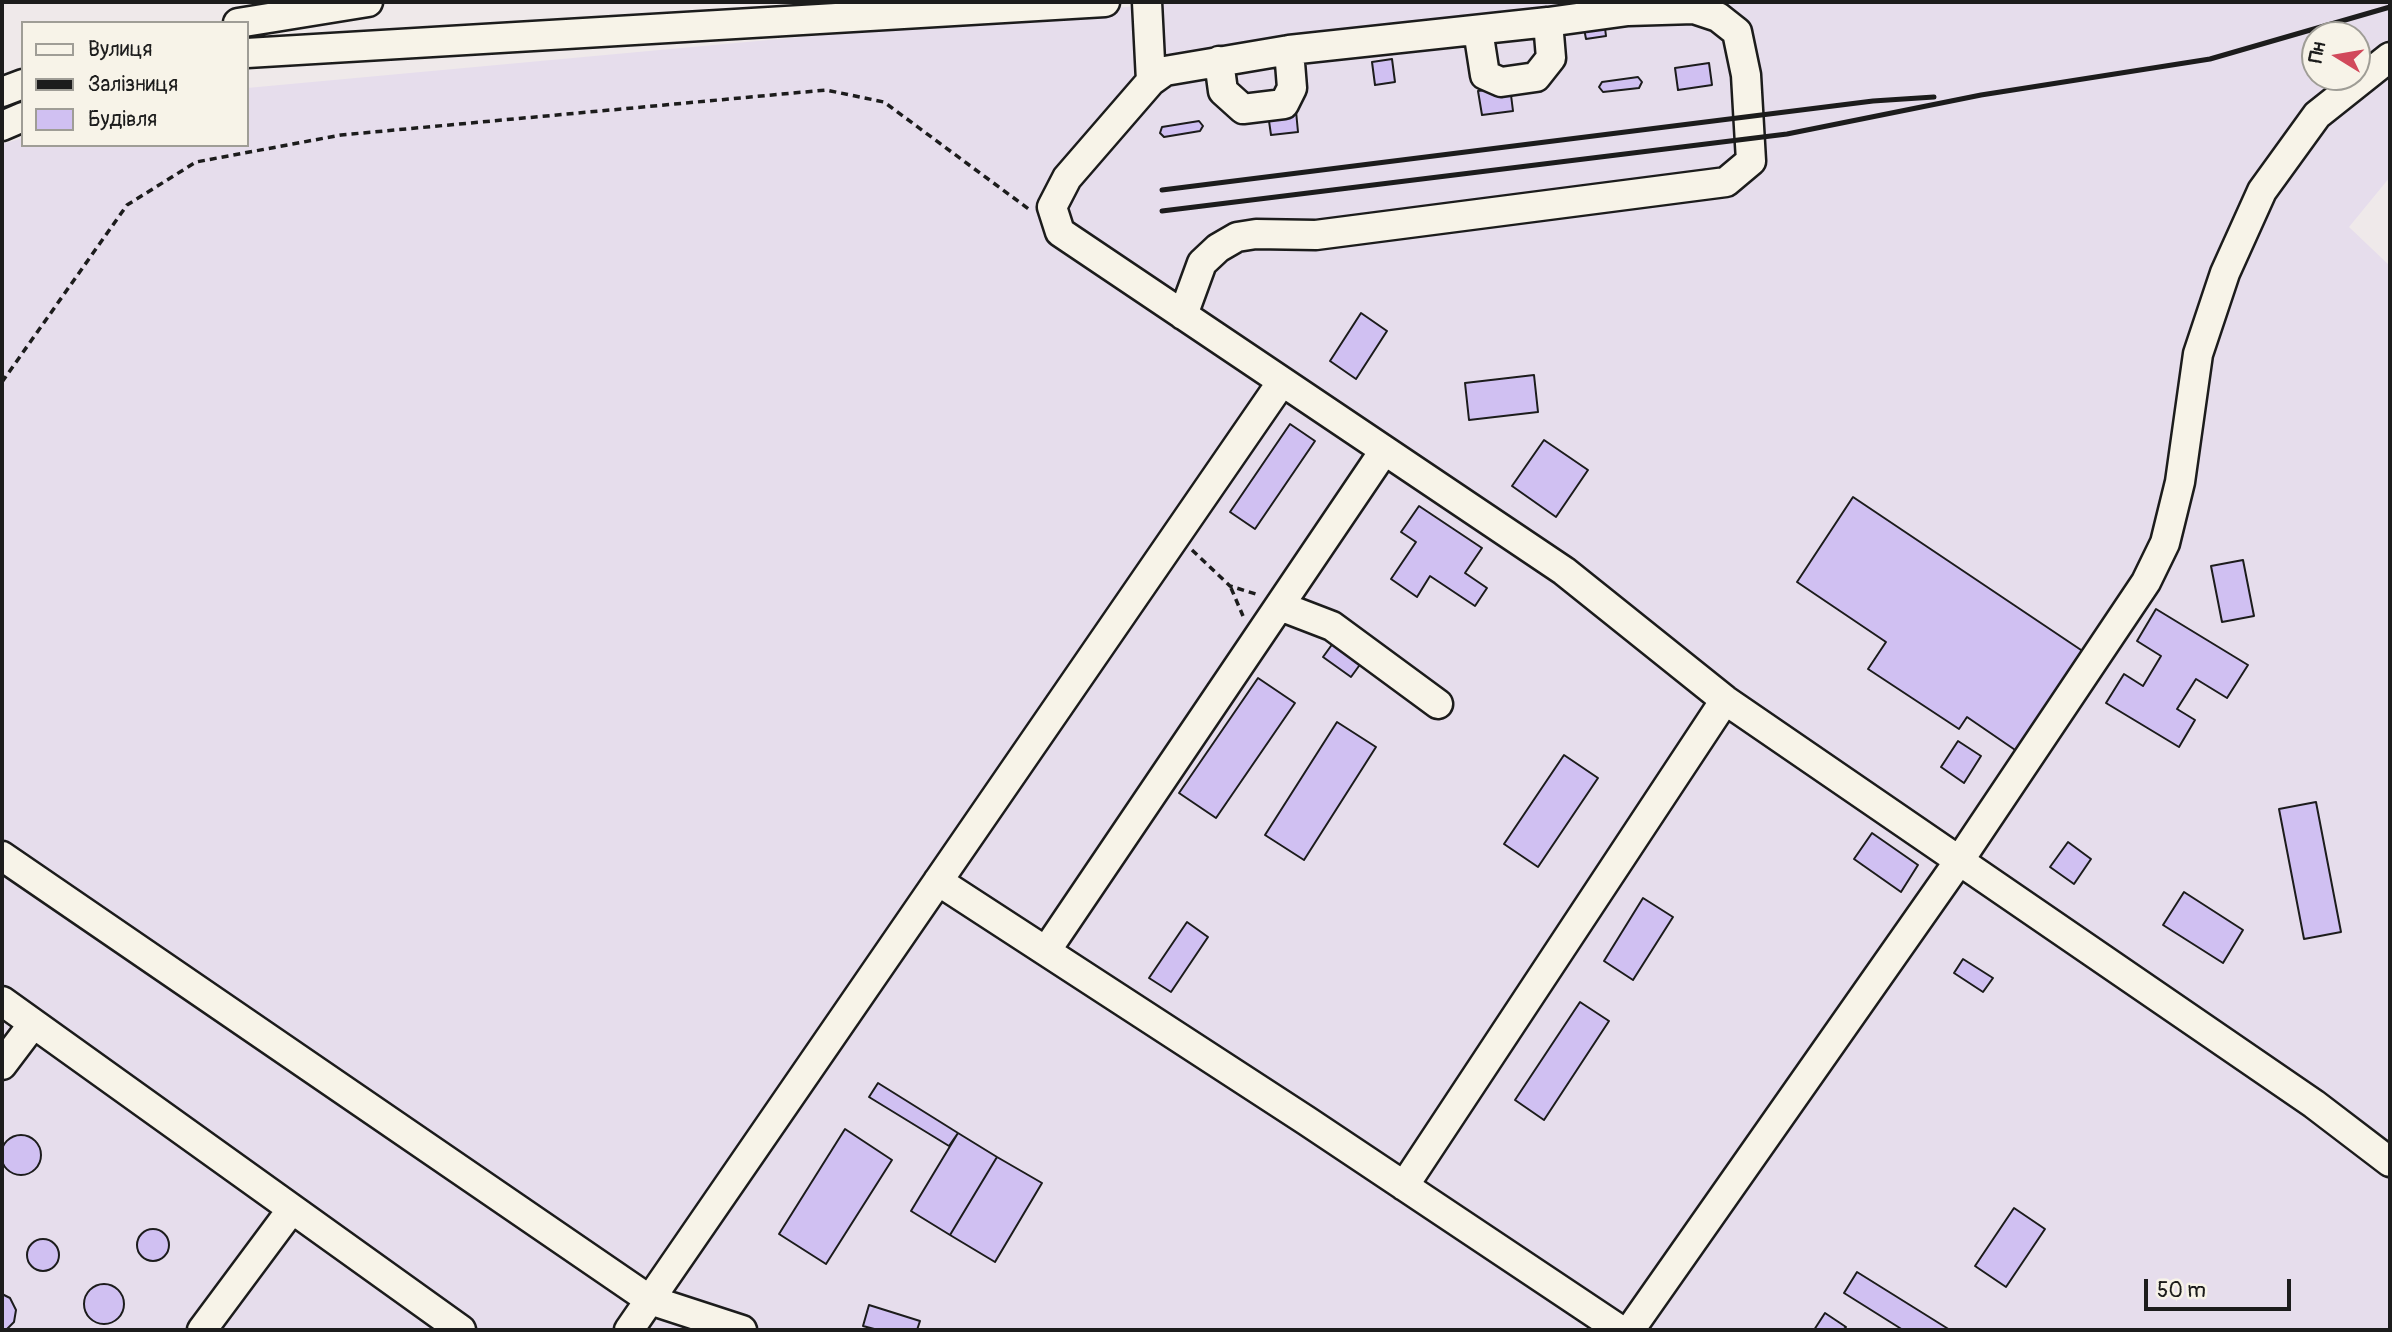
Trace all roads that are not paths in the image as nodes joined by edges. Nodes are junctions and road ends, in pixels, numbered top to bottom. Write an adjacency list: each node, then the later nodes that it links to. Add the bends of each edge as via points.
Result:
1 (368, 2): 4 (lane)
2 (1105, 2): 8 (lane)
3 (1147, 2): 11 (lane)
4 (248, 22)
5 (1548, 22): 6 (lane); 6 (lane, via 1551,58 1536,76 1500,82 1485,75); 16 (lane, via 1628,11 1694,9 1718,17 1737,32 1746,75 1751,161 1726,182 1316,235 1237,237 1202,263)
6 (1478, 30): 7 (lane)
7 (1289, 50): 10 (lane); 10 (lane, via 1292,88 1284,104 1242,109 1223,91)
8 (248, 53)
9 (2390, 57): 23 (lane, via 2317,115 2262,191 2225,273 2198,354 2180,482 2165,543 2146,582)
10 (1219, 61): 11 (lane, via 1165,71)
11 (1151, 81): 16 (lane, via 1067,178 1052,207 1060,232)
12 (21, 85): 13 (lane)
13 (2, 92)
14 (21, 118): 15 (lane)
15 (2, 126)
16 (1183, 315): 17 (lane)
17 (1281, 383): 18 (lane); 24 (lane)
18 (1384, 451): 19 (lane); 20 (lane, via 1564,571)
19 (1280, 606): 21 (lane, via 1332,626); 25 (lane)
20 (1726, 700): 23 (lane); 30 (lane)
21 (1438, 704)
22 (2, 856): 32 (lane)
23 (1959, 861): 29 (lane); 38 (lane)
24 (937, 881): 25 (lane); 32 (lane)
25 (1046, 951): 30 (lane)
26 (2, 1001): 27 (lane)
27 (33, 1024): 28 (lane); 31 (lane)
28 (2, 1065)
29 (2390, 1161)
30 (1404, 1186): 37 (lane)
31 (292, 1209): 33 (lane); 34 (lane)
32 (650, 1300): 35 (lane); 36 (lane)
33 (202, 1330)
34 (461, 1330)
35 (629, 1330)
36 (742, 1330)
37 (1620, 1330)
38 (1630, 1330)

